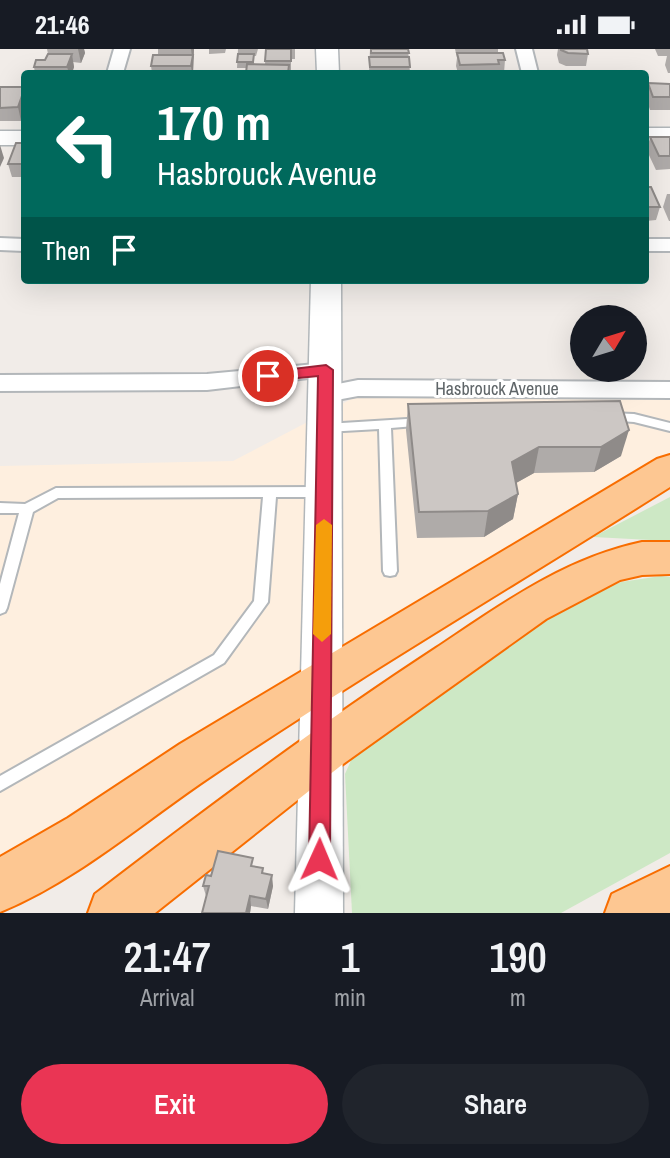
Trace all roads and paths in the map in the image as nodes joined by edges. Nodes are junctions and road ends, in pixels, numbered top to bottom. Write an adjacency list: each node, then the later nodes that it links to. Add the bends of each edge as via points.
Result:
1 (122, 49): 4 (street)
2 (327, 49): 5 (street)
3 (524, 49): 6 (street)
4 (116, 70)
5 (328, 70)
6 (529, 70)
7 (649, 135): 8 (street)
8 (670, 135)
9 (0, 138): 10 (street)
10 (21, 138)
11 (0, 244): 12 (street)
12 (21, 244)
13 (649, 245): 14 (street)
14 (670, 245)
15 (326, 284): 18 (street)
16 (0, 383): 18 (street, Hasbrouck Avenue, via 207,382)
17 (670, 390): 18 (street, Hasbrouck Avenue, via 358,388)
18 (326, 398): 21 (lane); 25 (street)
19 (598, 417): 22 (lane, via 634,418)
20 (431, 421): 21 (lane)
21 (385, 424): 29 (lane)
22 (670, 427)
23 (670, 469): 31 (highway)
24 (270, 492): 25 (lane); 27 (lane, via 56,493); 33 (lane, via 261,601 219,659)
25 (325, 492): 31 (street)
26 (0, 508): 27 (lane)
27 (27, 509): 30 (lane)
28 (670, 558): 32 (highway, via 627,562 567,586)
29 (390, 571)
30 (0, 608)
31 (321, 683): 32 (street); 34 (highway)
32 (321, 751): 36 (highway); 37 (street)
33 (0, 784)
34 (0, 886)
35 (670, 892): 38 (highway)
36 (114, 913)
37 (319, 913)
38 (631, 913)

